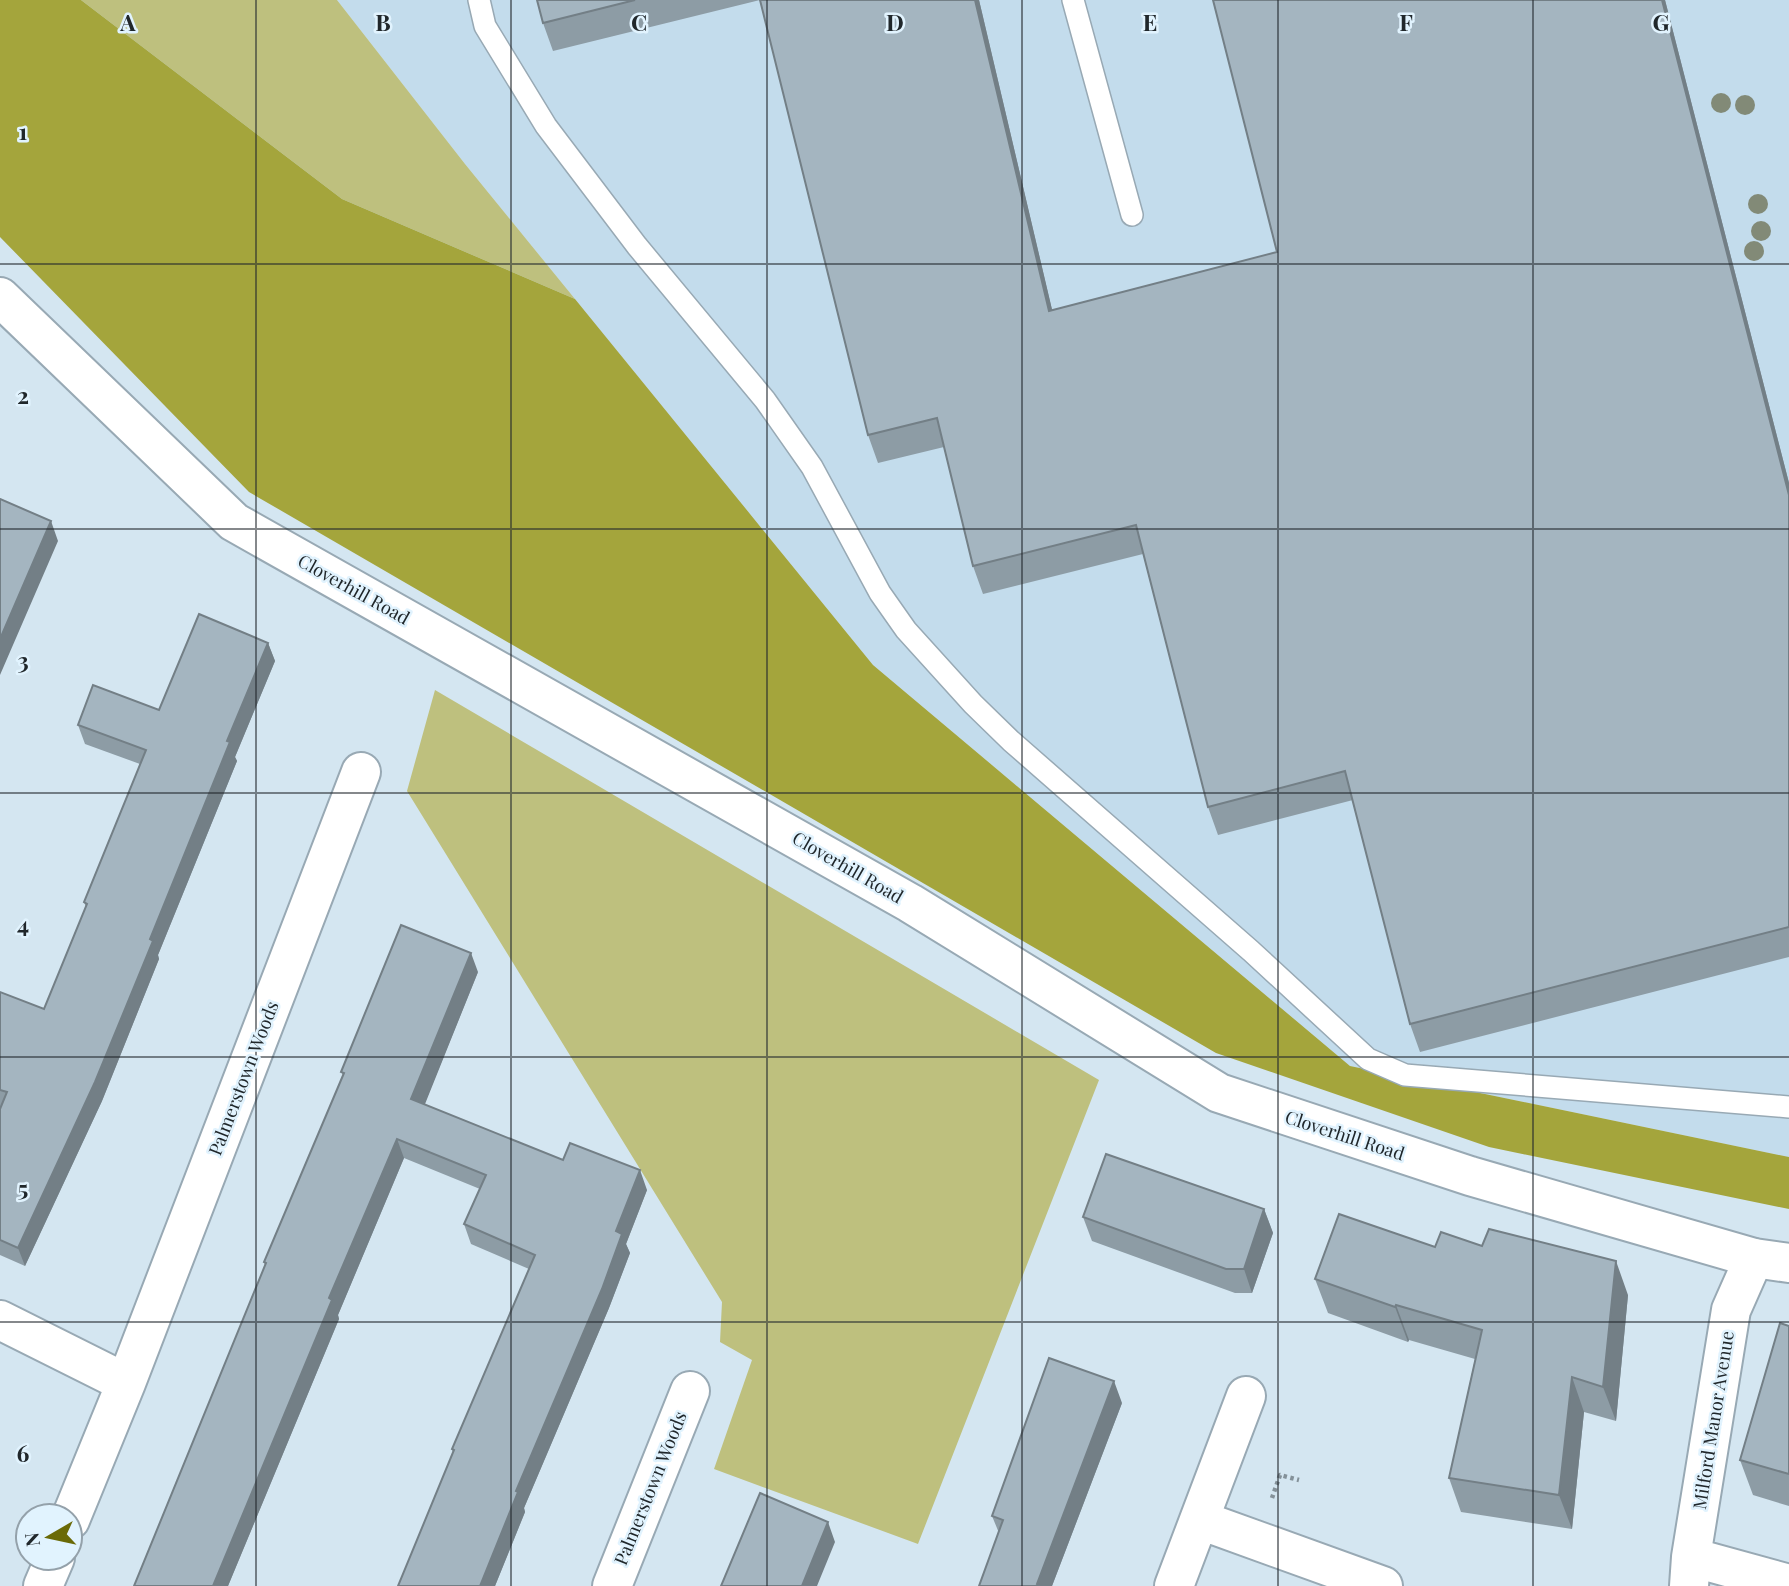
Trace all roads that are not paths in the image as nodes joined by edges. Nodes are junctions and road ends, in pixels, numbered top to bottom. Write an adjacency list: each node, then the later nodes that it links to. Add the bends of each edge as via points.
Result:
1 (479, 0): 6 (lane, via 485,26 546,126 637,246 765,400 812,467 880,593 906,629 1011,741 1368,1059 1405,1075)
2 (1073, 0): 3 (lane)
3 (1132, 215)
4 (0, 297): 7 (street, Cloverhill Road, via 234,522 910,903 1219,1093 1470,1176)
5 (361, 772): 9 (street, Palmerstown Woods)
6 (1789, 1107)
7 (1771, 1261): 14 (street, Milford Manor Avenue, via 1731,1310)
8 (0, 1321): 9 (street)
9 (126, 1383): 12 (street, Palmerstown Woods)
10 (690, 1391): 16 (street, Palmerstown Woods)
11 (1246, 1396): 13 (street)
12 (77, 1502)
13 (1200, 1520): 17 (street); 18 (street)
14 (1690, 1572): 15 (street)
15 (1789, 1584)
16 (612, 1586)
17 (1174, 1586)
18 (1383, 1586)

